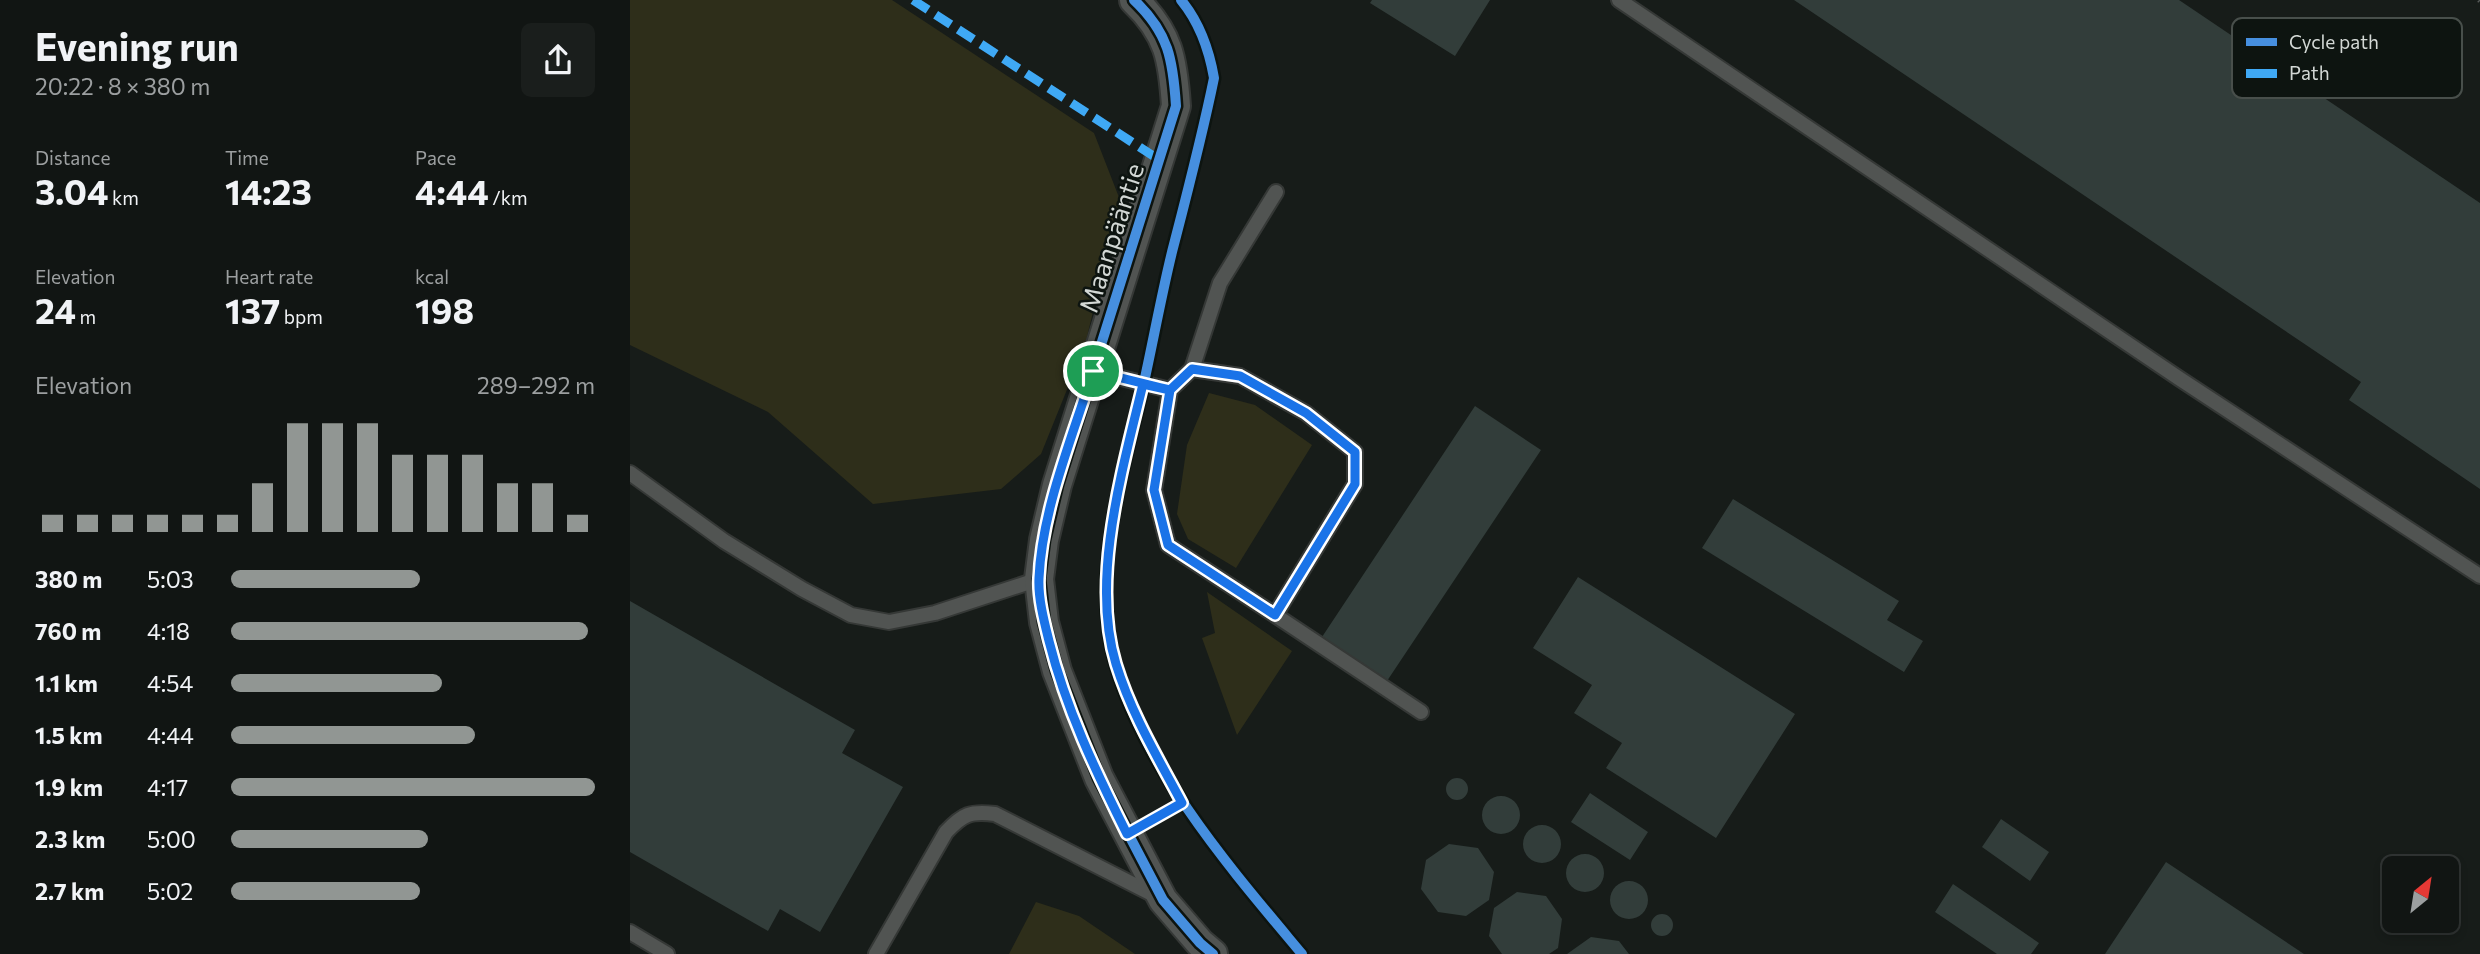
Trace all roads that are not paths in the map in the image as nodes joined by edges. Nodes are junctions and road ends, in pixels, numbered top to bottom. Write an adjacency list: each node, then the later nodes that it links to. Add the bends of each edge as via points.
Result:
1 (1134, 0): 5 (street, Maanpääntie, via 1150,15 1169,47 1177,106)
2 (1619, 0): 8 (lane)
3 (1276, 192): 4 (lane, via 1220,284)
4 (1192, 369): 6 (lane); 10 (lane, via 1240,376 1306,413 1355,452 1355,484)
5 (1093, 371): 6 (lane); 9 (street, Maanpääntie, via 1057,485)
6 (1170, 390): 10 (lane, via 1154,490 1168,545)
7 (630, 473): 9 (lane, via 724,541 851,615 889,622 935,613)
8 (2480, 576)
9 (1039, 579): 12 (street, Maanpääntie, via 1056,671 1076,724)
10 (1275, 615): 11 (lane)
11 (1421, 712)
12 (1163, 900): 15 (lane, via 995,814 979,812 961,816 946,832); 16 (street, Maanpääntie)
13 (630, 932): 14 (lane)
14 (667, 954)
15 (876, 954)
16 (1213, 954)

